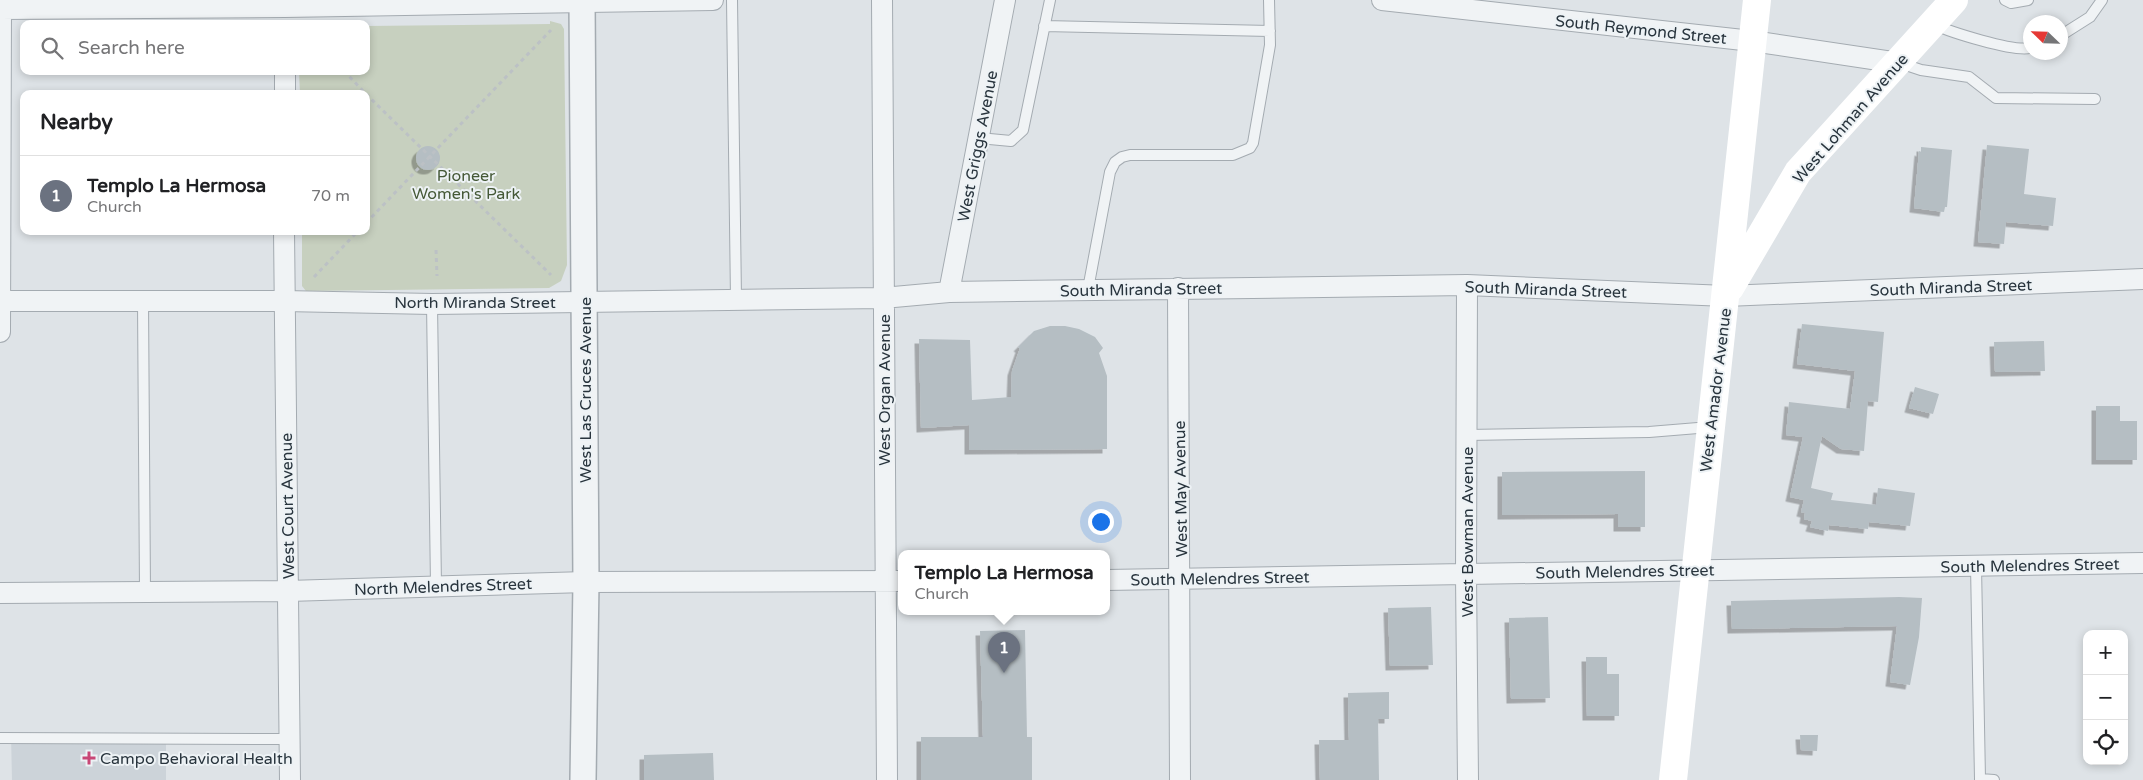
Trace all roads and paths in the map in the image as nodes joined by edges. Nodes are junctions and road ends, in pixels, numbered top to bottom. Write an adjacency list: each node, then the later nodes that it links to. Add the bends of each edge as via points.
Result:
1 (713, 0): 13 (street)
2 (732, 0): 46 (lane)
3 (882, 0): 45 (street, West Organ Avenue)
4 (1005, 0): 30 (street, West Griggs Avenue)
5 (1050, 0): 17 (lane)
6 (1269, 0): 19 (lane)
7 (1382, 0): 21 (street, South Reymond Street)
8 (1757, 0): 21 (main road, West Amador Avenue)
9 (1954, 0): 16 (main road, West Lohman Avenue)
10 (2005, 0): 11 (lane, via 2011,3)
11 (2028, 0)
12 (2102, 0): 20 (lane, via 2090,17)
13 (582, 1): 15 (street); 50 (street, West Las Cruces Avenue)
14 (1, 8): 15 (street); 47 (street)
15 (285, 10)
16 (1933, 24): 22 (lane, via 1951,33); 23 (main road, West Lohman Avenue)
17 (1044, 26): 19 (lane); 30 (lane, via 1023,130 1011,140)
18 (551, 30): 31 (path)
19 (1270, 31): 42 (lane, via 1256,134 1250,148 1233,155 1130,155 1115,162 1107,182)
20 (2068, 31)
21 (1752, 41): 23 (street, South Reymond Street); 44 (main road, West Amador Avenue)
22 (2023, 47)
23 (1899, 63): 29 (lane, via 1921,70 1969,77 1996,98); 44 (main road, West Lohman Avenue, via 1798,172)
24 (285, 75): 26 (street)
25 (348, 75): 27 (path)
26 (285, 90)
27 (362, 90)
28 (370, 98): 31 (path)
29 (2094, 99)
30 (979, 138): 43 (street, West Griggs Avenue)
31 (429, 158): 32 (path); 36 (path)
32 (370, 219)
33 (284, 235): 49 (street, West Court Avenue)
34 (354, 235): 38 (path)
35 (436, 250): 37 (path)
36 (552, 275)
37 (437, 276)
38 (314, 277)
39 (2143, 279): 44 (street, South Miranda Street)
40 (1467, 285): 41 (street, South Miranda Street); 44 (street, South Miranda Street); 54 (street, West Bowman Avenue)
41 (1178, 288): 42 (street, South Miranda Street); 59 (street, West May Avenue)
42 (1088, 289): 43 (street, South Miranda Street)
43 (949, 292): 45 (street, North Miranda Street)
44 (1726, 296): 53 (main road, West Amador Avenue)
45 (883, 298): 46 (street, North Miranda Street); 61 (street, West Organ Avenue)
46 (736, 300): 50 (street, North Miranda Street)
47 (0, 301): 48 (street, North Miranda Street); 52 (street)
48 (143, 301): 49 (street, North Miranda Street); 65 (lane)
49 (284, 301): 51 (street, North Miranda Street); 64 (street, West Court Avenue)
50 (585, 301): 51 (street, North Miranda Street); 62 (street, West Las Cruces Avenue)
51 (432, 304): 63 (lane)
52 (0, 332)
53 (1711, 427): 54 (lane, via 1649,432); 57 (main road, West Amador Avenue)
54 (1467, 435): 58 (street, West Bowman Avenue)
55 (2143, 564): 56 (street, South Melendres Street)
56 (1976, 566): 57 (street, South Melendres Street); 75 (lane, via 1980,779)
57 (1695, 569): 58 (street, South Melendres Street); 74 (main road, West Amador Avenue)
58 (1466, 575): 59 (street, South Melendres Street); 73 (street, West Bowman Avenue)
59 (1180, 579): 60 (street, South Melendres Street); 72 (street, West May Avenue)
60 (1110, 580)
61 (893, 581): 62 (street, North Melendres Street); 71 (street, West Organ Avenue)
62 (586, 582): 63 (street, North Melendres Street); 70 (street, West Las Cruces Avenue)
63 (436, 586): 64 (street, North Melendres Street)
64 (288, 591): 65 (street, North Melendres Street); 68 (street, West Court Avenue)
65 (145, 592): 66 (street, North Melendres Street)
66 (0, 593)
67 (0, 738): 68 (lane)
68 (290, 740): 69 (street, West Court Avenue)
69 (290, 780)
70 (583, 780)
71 (887, 780)
72 (1180, 780)
73 (1468, 780)
74 (1673, 780)
75 (1994, 780)

